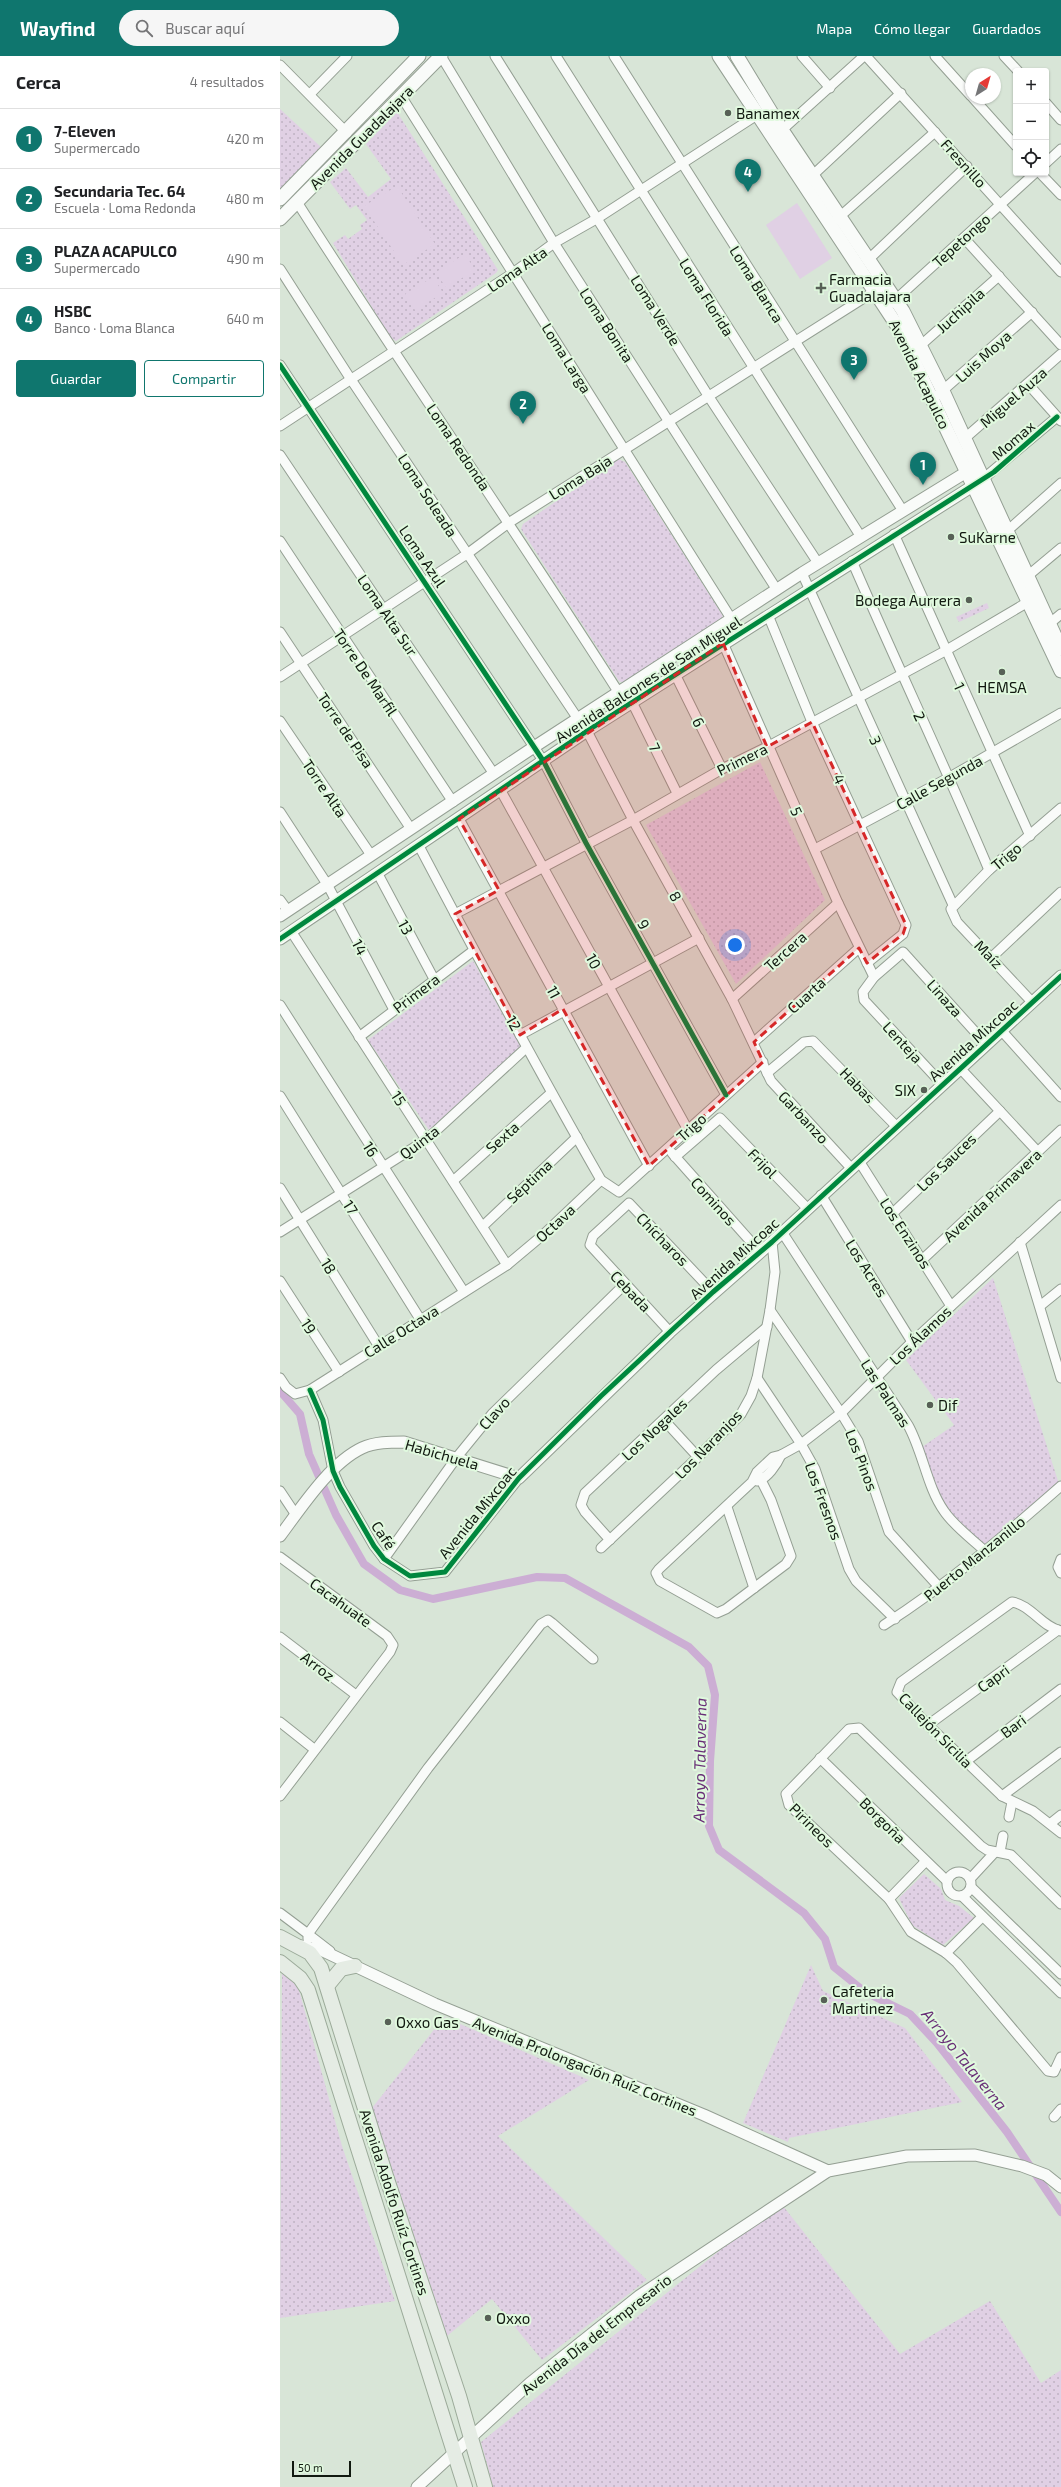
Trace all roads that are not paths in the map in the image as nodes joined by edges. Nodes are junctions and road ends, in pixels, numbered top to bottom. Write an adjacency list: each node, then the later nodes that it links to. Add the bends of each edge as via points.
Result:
1 (419, 56): 25 (main road, Avenida Guadalajara)
2 (441, 56): 19 (main road, Avenida Guadalajara); 44 (street, Loma Bonita)
3 (495, 56): 40 (street, Loma Verde)
4 (556, 56): 35 (street, Loma Florida)
5 (614, 56): 30 (street, Loma Blanca)
6 (719, 56): 22 (main road, Avenida Acapulco)
7 (737, 56): 24 (main road, Avenida Acapulco)
8 (802, 56): 15 (street)
9 (865, 56): 15 (street); 17 (street, Fresnillo)
10 (935, 56): 16 (street)
11 (1004, 56): 14 (street)
12 (342, 57): 18 (street)
13 (280, 65): 18 (street)
14 (1015, 68)
15 (830, 88): 24 (street)
16 (965, 89)
17 (900, 93): 26 (street, Fresnillo); 32 (street)
18 (310, 94): 25 (street)
19 (402, 96): 38 (main road, Avenida Guadalajara); 48 (street, Loma Larga)
20 (978, 104): 27 (street)
21 (1047, 104): 23 (street)
22 (757, 115): 30 (street, Loma Alta); 42 (main road, Avenida Acapulco)
23 (1061, 120)
24 (782, 130): 32 (main road, Avenida Acapulco)
25 (347, 132): 37 (main road, Avenida Guadalajara)
26 (935, 132): 31 (street, Fresnillo); 42 (street)
27 (1013, 143)
28 (1061, 149): 29 (street)
29 (1049, 160)
30 (682, 165): 35 (street, Loma Alta); 53 (street, Loma Blanca)
31 (967, 166): 39 (street, Fresnillo); 45 (street)
32 (813, 175): 42 (main road, Avenida Acapulco)
33 (1032, 176): 39 (street, Tepetongo)
34 (1043, 176): 36 (street)
35 (640, 191): 40 (street, Loma Alta); 59 (street, Loma Florida)
36 (1061, 195)
37 (280, 199)
38 (297, 202): 41 (main road, Avenida Guadalajara); 56 (street, Loma Redonda)
39 (1001, 204): 43 (street, Tepetongo); 47 (street, Fresnillo)
40 (598, 218): 44 (street, Loma Alta); 63 (street, Loma Verde)
41 (280, 219)
42 (836, 220): 45 (main road, Avenida Acapulco); 50 (main road, Avenida Acapulco)
43 (964, 238): 49 (street); 51 (street, Tepetongo)
44 (554, 243): 48 (street, Loma Alta); 66 (street, Loma Bonita)
45 (869, 259): 50 (main road, Avenida Acapulco)
46 (280, 269): 60 (street, Loma Soleada)
47 (1061, 272)
48 (513, 273): 56 (street, Loma Alta); 69 (street, Loma Larga)
49 (999, 276): 52 (street); 54 (street, Juchipila)
50 (881, 287): 51 (main road, Avenida Acapulco); 53 (street, Loma Baja)
51 (891, 304): 54 (main road, Avenida Acapulco); 62 (main road, Avenida Acapulco)
52 (1032, 312): 55 (street); 62 (street, Luis Moya)
53 (794, 342): 59 (street, Loma Baja); 74 (street, Loma Blanca)
54 (921, 345): 62 (main road, Avenida Acapulco)
55 (1061, 345)
56 (393, 351): 60 (street, Loma Alta); 75 (street, Loma Redonda)
57 (1061, 354): 61 (street, Miguel Auza)
58 (280, 365): 64 (street, Loma Azul)
59 (752, 368): 63 (street, Loma Baja); 78 (street, Loma Florida)
60 (350, 378): 64 (street, Loma Alta); 81 (street, Loma Soleada)
61 (1028, 384): 65 (street); 68 (street, Miguel Auza)
62 (938, 395): 68 (main road, Avenida Acapulco); 71 (main road, Avenida Acapulco)
63 (709, 397): 66 (street, Loma Baja); 83 (street, Loma Verde)
64 (308, 408): 67 (street, Loma Alta); 85 (street, Loma Azul)
65 (1059, 419): 72 (street, Momax)
66 (668, 421): 69 (street, Loma Baja); 88 (street, Loma Bonita)
67 (280, 426)
68 (964, 439): 71 (main road, Avenida Acapulco)
69 (624, 448): 75 (street, Loma Baja); 93 (street, Loma Larga)
70 (280, 455): 90 (street, Loma Alta Sur)
71 (972, 468): 72 (main road, Avenida Acapulco); 74 (street, Avenida Balcones de San Miguel)
72 (978, 482): 76 (main road, Avenida Acapulco); 77 (street, Avenida Balcones de San Miguel); 86 (main road, Avenida Acapulco)
73 (1061, 483): 76 (street)
74 (902, 511): 78 (street, Avenida Balcones de San Miguel)
75 (510, 522): 81 (street, Loma Baja); 105 (street, Loma Redonda)
76 (1006, 532): 86 (main road, Avenida Acapulco)
77 (894, 534): 82 (street, Avenida Balcones de San Miguel); 99 (street, 1)
78 (861, 537): 83 (street, Avenida Balcones de San Miguel)
79 (280, 541): 96 (street, Torre De Marfil)
80 (1061, 548): 86 (street)
81 (467, 554): 85 (street, Loma Baja); 109 (street, Loma Soleada)
82 (852, 561): 87 (street, Avenida Balcones de San Miguel); 103 (street, 2)
83 (818, 563): 84 (street, Avenida Balcones de San Miguel)
84 (802, 573): 87 (street, 3); 88 (street, Avenida Balcones de San Miguel)
85 (424, 580): 90 (street, Loma Baja); 113 (street, Loma Azul)
86 (1022, 580): 89 (main road, Avenida Acapulco); 94 (main road, Avenida Acapulco)
87 (810, 588): 92 (street, Avenida Balcones de San Miguel); 106 (street, 3)
88 (777, 590): 93 (street, Avenida Balcones de San Miguel)
89 (1028, 602): 99 (street, Primera); 101 (main road, Avenida Acapulco)
90 (383, 607): 96 (street, Loma Baja); 118 (street, Loma Alta Sur)
91 (1061, 614): 94 (street)
92 (768, 615): 97 (street, Avenida Balcones de San Miguel); 111 (street, 4)
93 (732, 620): 105 (street, Avenida Balcones de San Miguel)
94 (1049, 624): 98 (main road, Avenida Acapulco)
95 (280, 632): 100 (street, Torre de Pisa)
96 (342, 634): 100 (street, Loma Baja); 122 (street, Torre De Marfil)
97 (723, 643): 102 (street, Avenida Balcones de San Miguel); 114 (street, 5)
98 (1061, 649)
99 (945, 650): 103 (street, Primera); 115 (street, 1)
100 (300, 662): 104 (street, Loma Baja); 129 (street, Torre de Pisa)
101 (1061, 671)
102 (675, 674): 107 (street, Avenida Balcones de San Miguel); 117 (street, 6)
103 (900, 674): 106 (street, Primera); 119 (street, 2)
104 (280, 677)
105 (619, 693): 109 (street, Avenida Balcones de San Miguel)
106 (857, 698): 111 (street, Primera); 123 (street, 3)
107 (632, 702): 112 (street, Avenida Balcones de San Miguel); 121 (street, 7)
108 (1061, 713): 115 (street, Calle Segunda)
109 (578, 719): 113 (street, Avenida Balcones de San Miguel)
110 (280, 720): 134 (street, Torre Alta)
111 (812, 722): 114 (street, Primera); 128 (street, 4)
112 (587, 731): 116 (street, Avenida Balcones de San Miguel); 127 (street, 8)
113 (534, 746): 116 (street, Loma Azul); 118 (street, Avenida Balcones de San Miguel)
114 (767, 747): 117 (street, Primera); 133 (street, 5)
115 (990, 753): 119 (street, Calle Segunda); 130 (street, 1)
116 (544, 762): 120 (street, Avenida Balcones de San Miguel); 131 (street, 9)
117 (722, 769): 121 (street, Primera)
118 (494, 774): 122 (street, Avenida Balcones de San Miguel)
119 (950, 777): 123 (street, Calle Segunda); 136 (street, 2)
120 (501, 791): 126 (street, Avenida Balcones de San Miguel); 135 (street, 10)
121 (677, 793): 127 (street, Primera)
122 (453, 802): 129 (street, Avenida Balcones de San Miguel)
123 (904, 802): 128 (street, Calle Segunda); 144 (street, 3)
124 (1061, 808): 130 (street, Trigo)
125 (280, 812): 138 (street, 14)
126 (459, 819): 132 (street, Avenida Balcones de San Miguel); 139 (street, 11)
127 (633, 820): 131 (street, Primera); 148 (street, 8)
128 (861, 824): 133 (street, Calle Segunda); 154 (street, 4, via 905,921 906,930)
129 (411, 829): 134 (street, Avenida Balcones de San Miguel)
130 (1030, 836): 136 (street, Trigo)
131 (586, 843): 135 (street, Primera); 153 (street, 9)
132 (419, 846): 137 (street, Avenida Balcones de San Miguel); 146 (street, 12)
133 (815, 849): 143 (street, 5)
134 (371, 855): 138 (street, Avenida Balcones de San Miguel)
135 (542, 867): 139 (street, Primera); 158 (street, 10)
136 (989, 870): 144 (street, Trigo)
137 (378, 874): 142 (street, Avenida Balcones de San Miguel); 157 (street, 13)
138 (327, 884): 142 (street, 14); 145 (street, Avenida Balcones de San Miguel)
139 (500, 890): 146 (street, Primera); 162 (street, 11)
140 (1061, 892): 152 (street)
141 (280, 900): 145 (street)
142 (336, 902): 147 (street, Avenida Balcones de San Miguel); 163 (street, 14)
143 (838, 903): 150 (street, 5); 159 (street, Tercera)
144 (953, 905): 152 (street, Maíz, via 951,912 957,922)
145 (284, 914)
146 (455, 914): 151 (street, 12)
147 (291, 931): 149 (street, Avenida Balcones de San Miguel); 166 (street, 15)
148 (699, 938): 153 (street); 159 (street, 8)
149 (280, 939)
150 (859, 948): 154 (street, 5); 167 (street, Cuarta)
151 (473, 951): 157 (street, Primera); 165 (street, 12)
152 (992, 957): 160 (street, Maíz)
153 (652, 964): 158 (street); 175 (street, 9)
154 (867, 964): 156 (street, 5)
155 (1061, 976): 160 (street, Avenida Mixcoac)
156 (874, 977): 168 (street, Linaza, via 903,952); 173 (street, Lenteja, via 863,992 864,1000)
157 (434, 979): 163 (street, Primera)
158 (608, 986): 162 (street); 180 (street, 10)
159 (732, 999): 167 (street, 8)
160 (1032, 1002): 164 (street, Avenida Mixcoac)
161 (280, 1005): 189 (street, 16)
162 (563, 1009): 165 (street); 188 (street, 11)
163 (394, 1010): 166 (street, Primera)
164 (1001, 1030): 168 (street, Avenida Mixcoac); 177 (street)
165 (520, 1035): 169 (street, 12)
166 (359, 1037): 183 (street, 15)
167 (754, 1042): 170 (street, 8)
168 (986, 1044): 171 (street, Avenida Mixcoac)
169 (526, 1048): 174 (street, 12); 183 (street, Quinta)
170 (763, 1062): 172 (street, Garbanzo); 175 (street, Trigo)
171 (959, 1068): 173 (street, Avenida Mixcoac); 178 (street)
172 (767, 1073): 179 (street, Habas, via 809,1040 818,1044); 187 (street, Garbanzo, via 780,1092)
173 (942, 1084): 179 (street, Avenida Mixcoac)
174 (551, 1093): 182 (street, 12); 191 (street, Sexta)
175 (726, 1095): 180 (street, Trigo)
176 (280, 1096): 193 (street, 17)
177 (1061, 1097)
178 (1000, 1111): 185 (street); 199 (street, Los Sauces)
179 (897, 1127): 187 (street, Avenida Mixcoac)
180 (688, 1130): 184 (street, Trigo)
181 (1061, 1130): 185 (street, Avenida Primavera)
182 (577, 1137): 190 (street, 12); 201 (street, Séptima)
183 (426, 1140): 189 (street, Quinta); 191 (street, 15)
184 (668, 1149): 186 (street, Cominos); 188 (street, Trigo)
185 (1038, 1152): 207 (street, Avenida Primavera)
186 (675, 1157): 198 (street, Frijol, via 720,1118); 206 (street, Cominos)
187 (855, 1164): 195 (street, Avenida Mixcoac); 199 (street, Los Enzinos)
188 (649, 1166): 194 (street, Trigo)
189 (383, 1168): 193 (street, Quinta); 212 (street, 16)
190 (602, 1180): 194 (street, 12); 208 (street, Octava)
191 (453, 1181): 201 (street, 15)
192 (280, 1188): 200 (street, 18)
193 (342, 1192): 200 (street, Quinta); 217 (street, 17)
194 (619, 1192)
195 (821, 1195): 198 (street, Avenida Mixcoac); 220 (street, Los Acres)
196 (629, 1203): 210 (street, Cebada, via 593,1236 590,1245); 213 (street, Chícharos)
197 (1061, 1205): 205 (street, Los Álamos)
198 (807, 1208): 203 (street, Avenida Mixcoac)
199 (893, 1213): 207 (street, Los Enzinos)
200 (300, 1220): 202 (street, Quinta); 221 (street, 18)
201 (483, 1226): 208 (street, 15)
202 (280, 1232)
203 (782, 1232): 204 (street, Avenida Mixcoac); 223 (street, Las Palmas)
204 (772, 1242): 206 (street, Avenida Mixcoac); 216 (street, Los Naranjos, via 775,1272)
205 (1020, 1242): 214 (street, Los Álamos); 215 (street)
206 (760, 1252): 213 (street, Avenida Mixcoac)
207 (923, 1259): 214 (street, Los Enzinos)
208 (507, 1265): 212 (street, Calle Octava)
209 (280, 1280): 222 (street, 19)
210 (624, 1285): 219 (street, Cebada); 231 (street, Clavo, via 492,1414)
211 (1061, 1289): 215 (street)
212 (464, 1292): 217 (street, Calle Octava)
213 (713, 1292): 219 (street, Avenida Mixcoac)
214 (951, 1306): 220 (street, Los Álamos)
215 (1040, 1306): 226 (street)
216 (770, 1310): 218 (street, Los Naranjos); 228 (street, Los Pinos)
217 (420, 1319): 221 (street, Calle Octava)
218 (767, 1327): 225 (street, Los Naranjos); 229 (street, Los Nogales)
219 (670, 1332): 234 (street, Avenida Mixcoac)
220 (912, 1342): 223 (street, Los Álamos)
221 (378, 1345): 222 (street, Calle Octava)
222 (339, 1372): 227 (street, Calle Octava)
223 (876, 1376): 228 (street, Los Álamos); 243 (street, Las Palmas, via 918,1444 944,1512)
224 (280, 1378): 227 (street, Calle Octava, via 295,1394)
225 (757, 1378): 230 (street, Los Fresnos); 232 (street, Los Naranjos, via 741,1414)
226 (1061, 1378)
227 (310, 1390): 233 (street, Café, via 323,1420)
228 (841, 1413): 230 (street, Los Álamos); 250 (street, Los Pinos, via 858,1441 889,1532)
229 (664, 1420): 232 (street); 241 (street, Los Nogales, via 585,1493 582,1499 581,1505 585,1512)
230 (801, 1444): 235 (street, Los Álamos, via 781,1455 778,1462); 251 (street, Los Fresnos, via 815,1469 849,1569 856,1581)
231 (457, 1457): 233 (street, Habichuela, via 404,1442 385,1442 362,1448); 234 (street, Habichuela); 245 (street, Clavo)
232 (698, 1457): 241 (street, Los Naranjos)
233 (331, 1472): 239 (street, Habichuela); 245 (street, Café, via 370,1540)
234 (519, 1478): 248 (street, Avenida Mixcoac, via 448,1569)
235 (757, 1478): 238 (street); 249 (street, via 772,1500 791,1556 786,1564)
236 (1061, 1486): 243 (street, Puerto Manzanillo)
237 (280, 1491): 239 (street)
238 (727, 1506): 249 (street); 249 (street, via 659,1569 656,1577 667,1586 717,1612 726,1609)
239 (296, 1515): 240 (street, Habichuela)
240 (280, 1536)
241 (610, 1540): 242 (street, Los Naranjos)
242 (601, 1548)
243 (986, 1552): 250 (street, Puerto Manzanillo)
244 (280, 1557): 257 (street, Cacahuate, via 387,1636 393,1645)
245 (384, 1559): 248 (street, Café, via 410,1576)
246 (1061, 1559): 247 (street, via 1058,1567)
247 (1061, 1573)
248 (441, 1574)
249 (754, 1588)
250 (940, 1588): 251 (street, Puerto Manzanillo)
251 (895, 1618): 252 (street, Puerto Manzanillo)
252 (884, 1625)
253 (1059, 1631): 259 (street, Capri); 259 (street, Callejón Sicilia, via 1017,1603 1006,1604 901,1682 898,1696)
254 (280, 1637): 257 (street, Arroz)
255 (593, 1659): 281 (street, via 548,1620 541,1624 428,1768)
256 (1061, 1690): 263 (street, Bari)
257 (356, 1694): 260 (street)
258 (280, 1722): 260 (street)
259 (928, 1725): 263 (street, Callejón Sicilia)
260 (314, 1749): 264 (street)
261 (1061, 1752): 265 (street)
262 (820, 1758): 272 (street, Pirineos, via 849,1729 860,1728 981,1846); 273 (street, Borgoña); 277 (street, Pirineos, via 789,1789 786,1799 789,1805)
263 (965, 1762): 265 (street, Callejón Sicilia)
264 (280, 1796)
265 (1002, 1796): 266 (street, Callejón Sicilia)
266 (1012, 1802): 268 (street); 269 (street, Callejón Sicilia, via 1033,1811)
267 (1061, 1815): 269 (street)
268 (1009, 1817)
269 (1050, 1823): 270 (street, Callejón Sicilia)
270 (1061, 1833)
271 (1003, 1836): 272 (street)
272 (997, 1852): 275 (street); 278 (street, Pirineos, via 1016,1859)
273 (925, 1862): 274 (street, Borgoña); 277 (street)
274 (947, 1881): 275 (street, via 951,1875 958,1872 965,1874); 276 (street, via 951,1893)
275 (970, 1883): 276 (street); 287 (street)
276 (962, 1896): 280 (street)
277 (889, 1899): 284 (street, Pirineos, via 910,1932)
278 (1061, 1904)
279 (280, 1913): 281 (street, Avenida Prolongación Ruíz Cortines)
280 (982, 1917): 284 (street); 289 (street)
281 (308, 1934): 283 (street); 286 (street, Avenida Prolongación Ruíz Cortines)
282 (280, 1936): 283 (main road)
283 (309, 1951): 286 (street, Avenida Prolongación Ruíz Cortines); 286 (street, Avenida Prolongación Ruíz Cortines); 288 (main road, Avenida Adolfo Ruíz Cortines)
284 (946, 1953): 290 (street, Pirineos, via 976,1984 1049,2073 1054,2072)
285 (280, 1962): 296 (main road, Avenida Adolfo Ruíz Cortines, via 300,1978 308,1990)
286 (349, 1963): 288 (main road); 293 (street, Avenida Prolongación Ruíz Cortines, via 435,2004 704,2116)
287 (1061, 1974)
288 (327, 1986): 295 (main road, Avenida Adolfo Ruíz Cortines)
289 (1061, 1993)
290 (1061, 2057)
291 (1061, 2109): 292 (street)
292 (1054, 2117)
293 (828, 2171): 294 (street, via 907,2156 957,2154 991,2157 1011,2162 1046,2175); 295 (street, Avenida Día del Empresario, via 639,2296 530,2383)
294 (1061, 2187)
295 (471, 2437): 296 (street, Avenida Día del Empresario); 299 (main road, Avenida Adolfo Ruíz Cortines)
296 (455, 2453): 297 (street, Avenida Día del Empresario); 298 (main road, Avenida Adolfo Ruíz Cortines)
297 (418, 2487)
298 (465, 2487)
299 (485, 2487)

